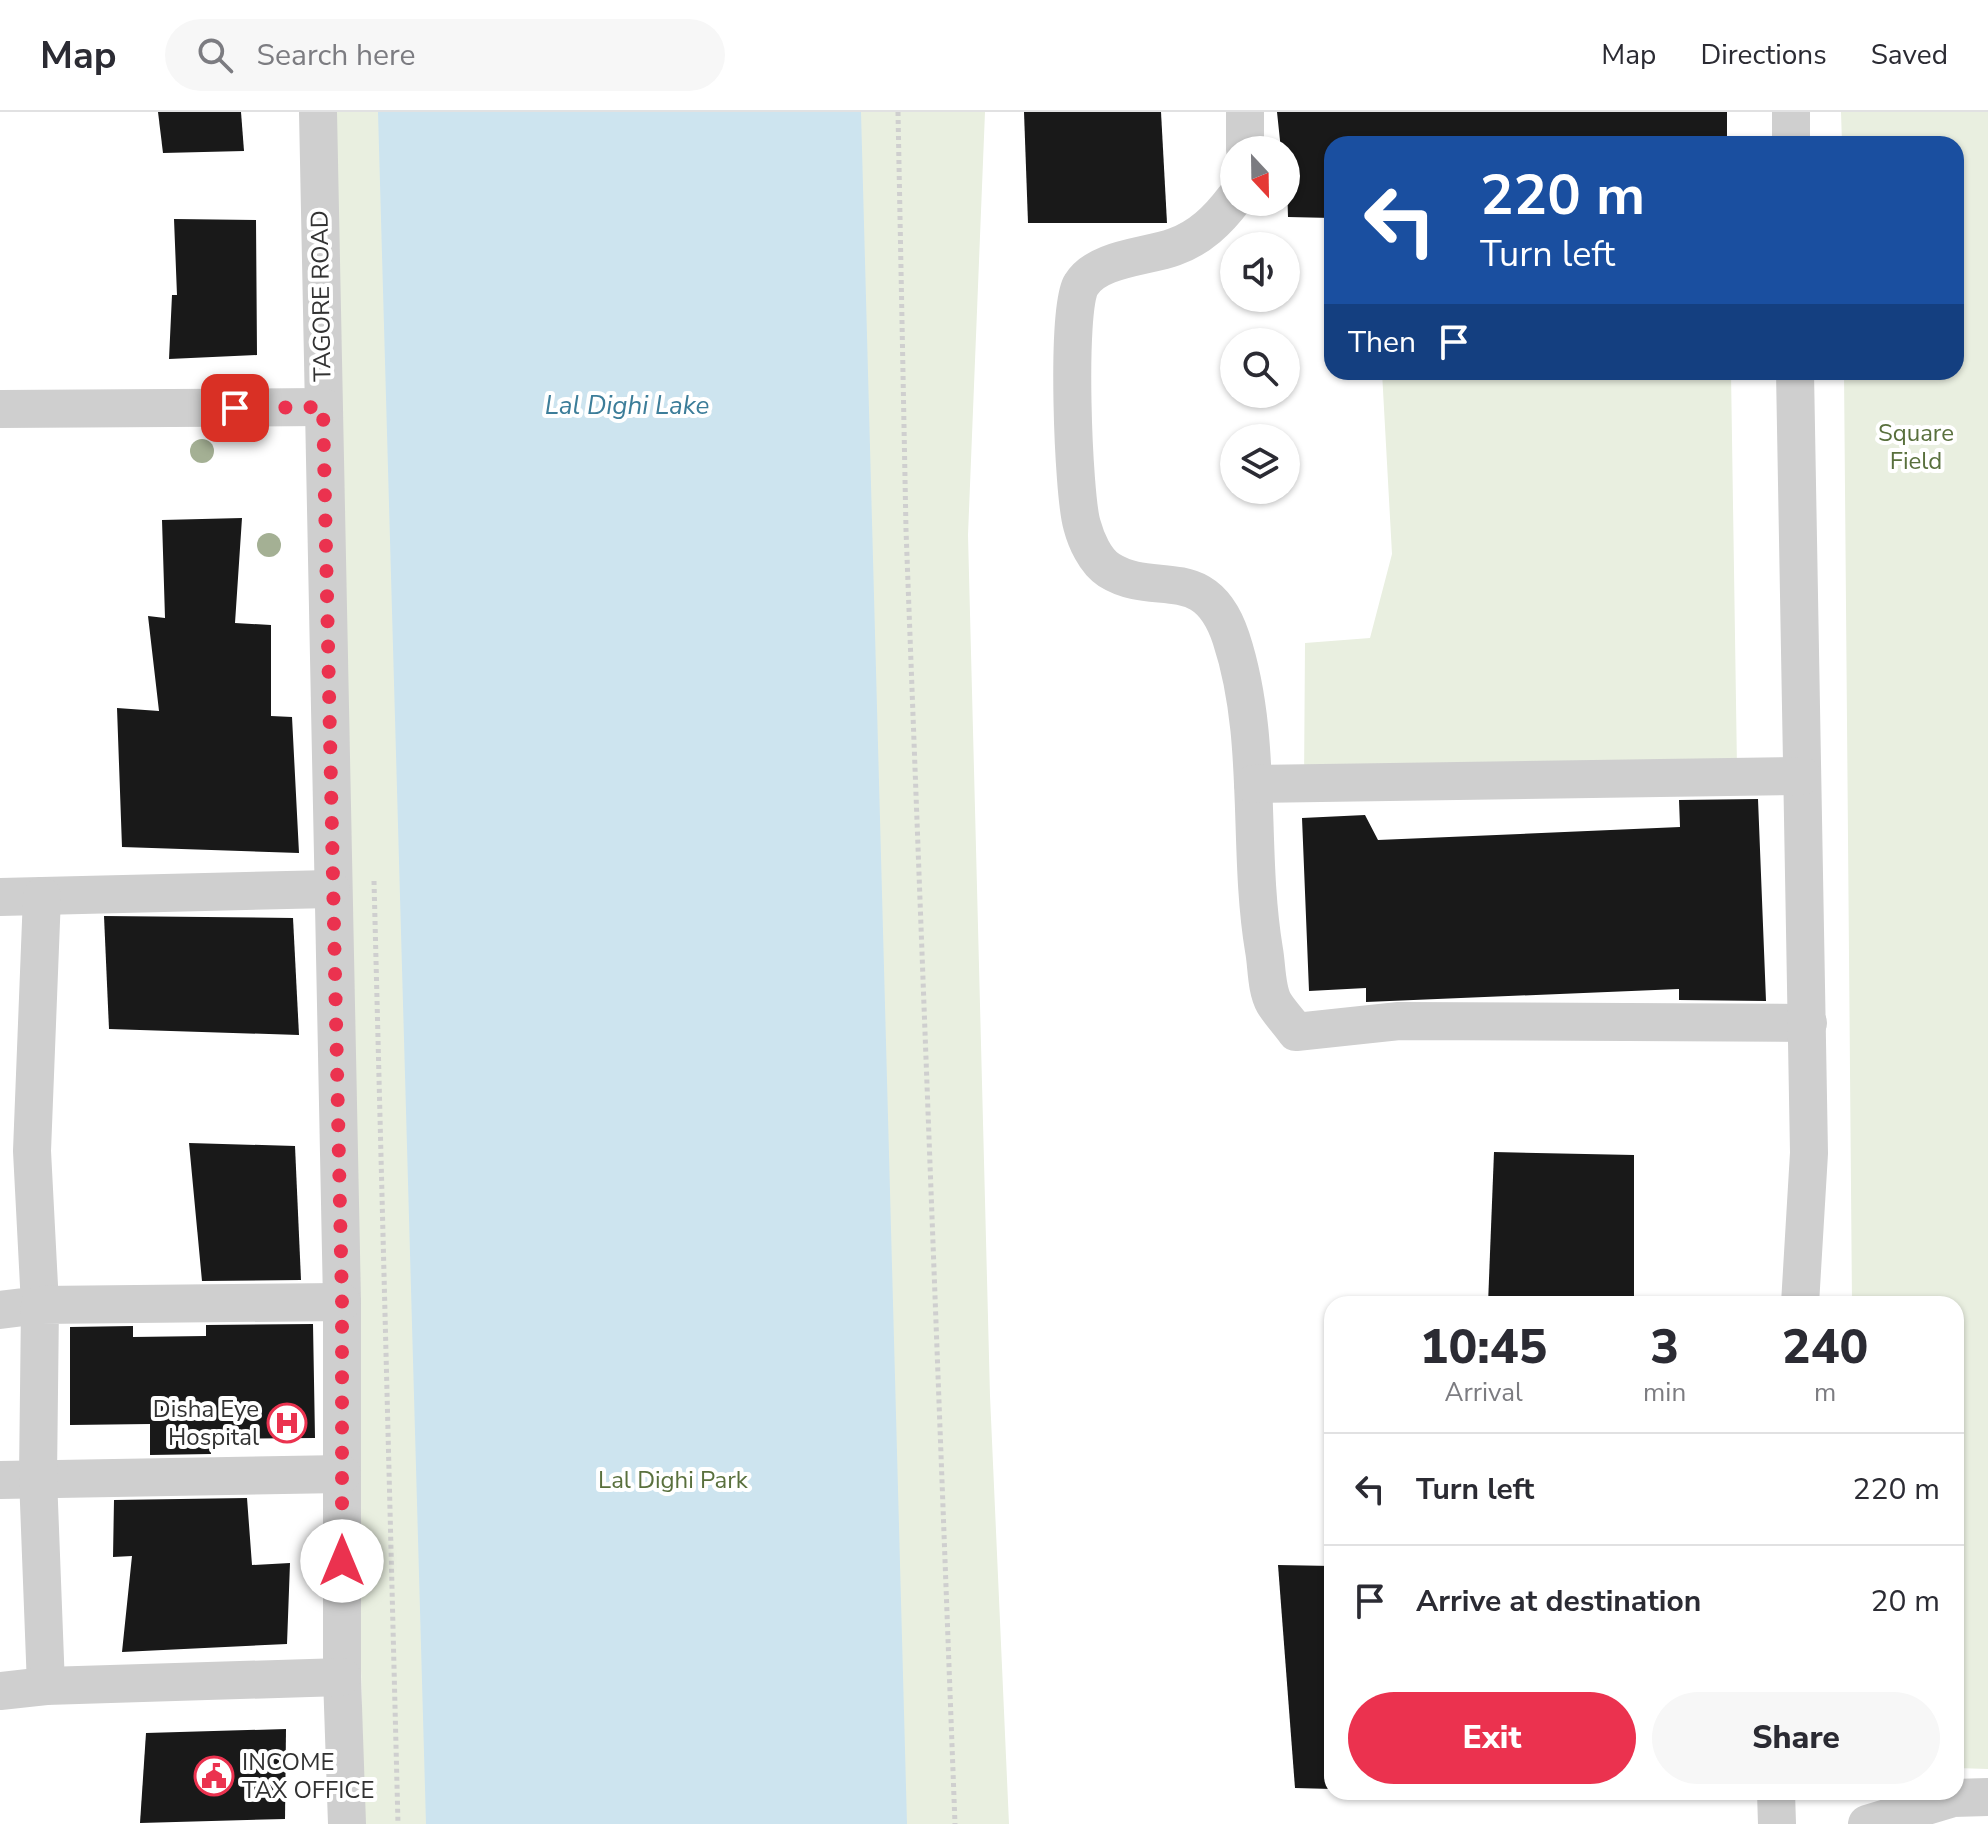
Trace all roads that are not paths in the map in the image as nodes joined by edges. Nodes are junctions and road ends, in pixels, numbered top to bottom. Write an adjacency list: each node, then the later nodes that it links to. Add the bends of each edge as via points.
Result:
1 (318, 112): 8 (street, TAGORE ROAD)
2 (1245, 112): 4 (street)
3 (1791, 112): 5 (street)
4 (1245, 136)
5 (1791, 136)
6 (1220, 214): 11 (street, via 1206,230 1176,247 1096,270 1080,285 1072,347 1080,509 1091,549 1109,570 1183,584 1219,609 1241,679)
7 (1795, 380): 10 (street)
8 (323, 407): 9 (street); 12 (street, TAGORE ROAD)
9 (0, 409)
10 (1802, 776): 11 (street); 15 (street)
11 (1253, 784): 15 (street, via 1259,918 1270,987 1273,1001 1296,1032 1399,1021)
12 (331, 889): 13 (street); 17 (street, TAGORE ROAD)
13 (42, 896): 14 (street); 18 (street, via 32,1151)
14 (0, 897)
15 (1808, 1023): 16 (street, via 1809,1153)
16 (1800, 1296)
17 (342, 1302): 18 (street); 20 (street, TAGORE ROAD)
18 (40, 1305): 19 (street); 21 (street)
19 (0, 1310)
20 (342, 1474): 21 (street); 23 (street, TAGORE ROAD)
21 (38, 1477): 22 (street); 24 (street)
22 (0, 1480)
23 (342, 1677): 24 (street); 28 (street, TAGORE ROAD)
24 (46, 1686): 25 (street)
25 (0, 1691)
26 (1776, 1800): 29 (street)
27 (1946, 1800): 30 (street)
28 (347, 1824)
29 (1777, 1824)
30 (1867, 1824)

